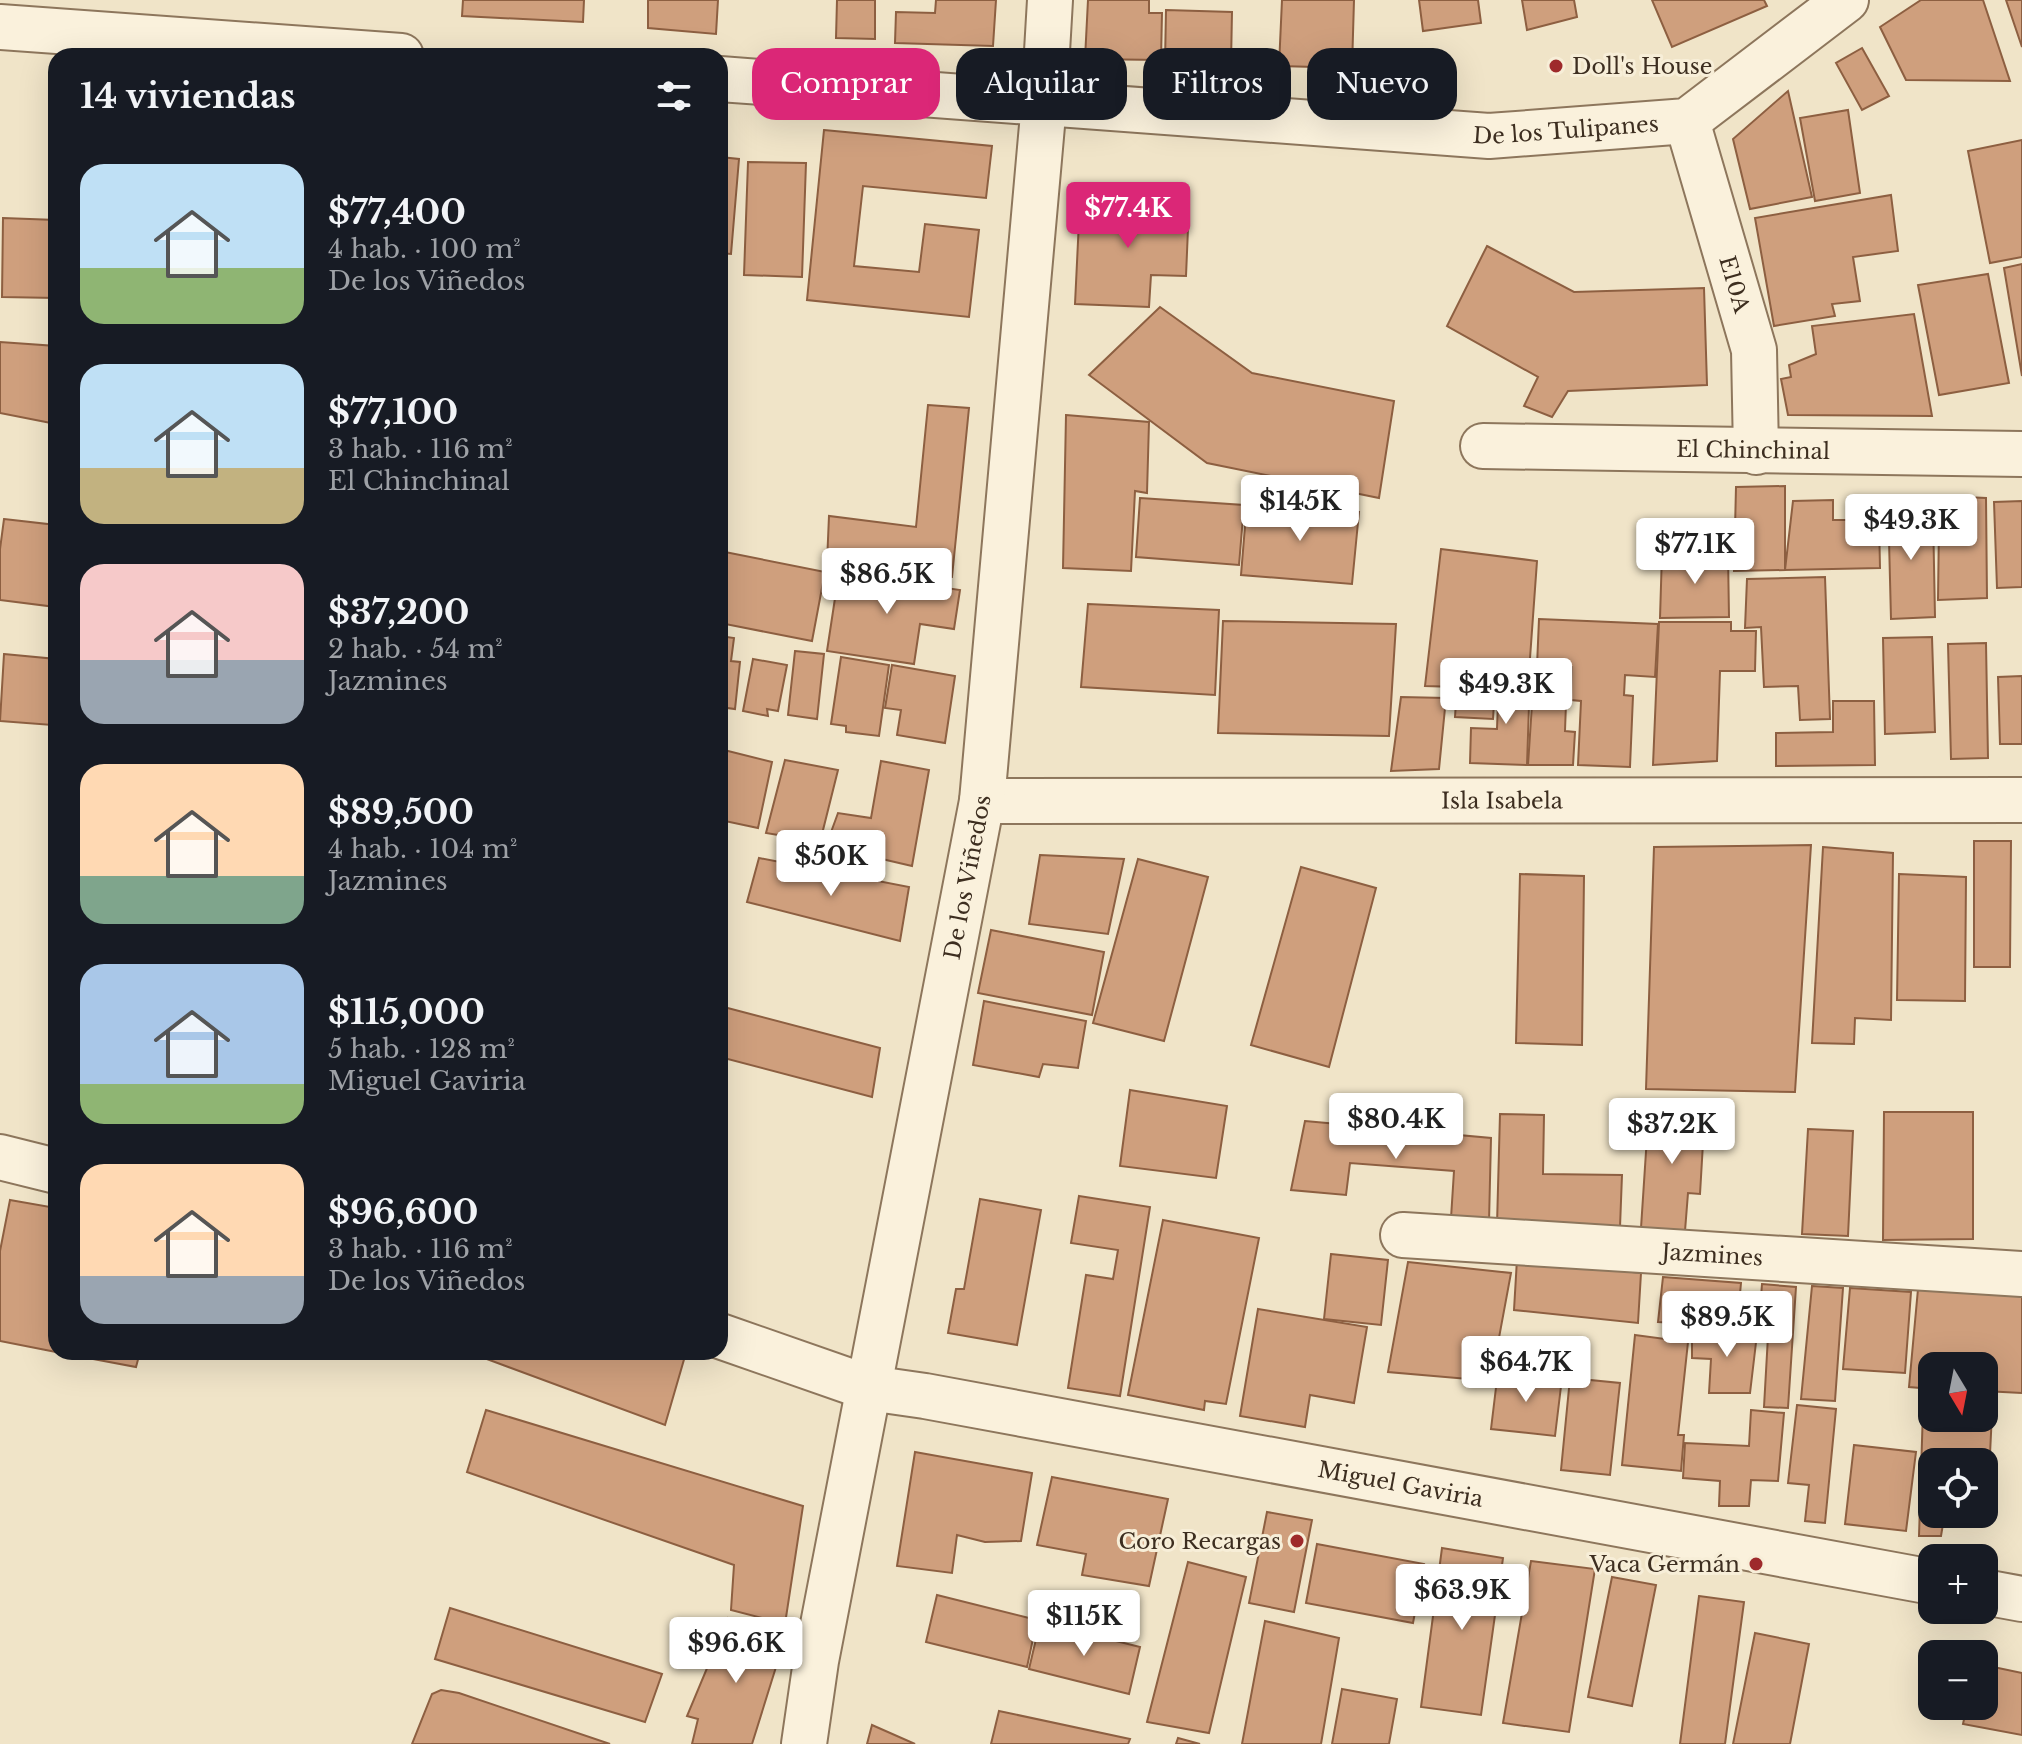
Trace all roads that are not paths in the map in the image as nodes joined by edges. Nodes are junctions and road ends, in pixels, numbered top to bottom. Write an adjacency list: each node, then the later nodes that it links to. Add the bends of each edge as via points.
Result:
1 (1050, 0): 5 (street, De los Viñedos)
2 (1846, 0): 10 (street, De los Tulipanes)
3 (0, 27): 4 (street)
4 (290, 48)
5 (1047, 48)
6 (728, 80): 7 (street, De los Tulipanes)
7 (956, 96)
8 (1127, 109): 10 (street, De los Tulipanes, via 1489,136)
9 (1042, 120): 15 (street, De los Viñedos)
10 (1687, 121): 12 (street, E10A, via 1754,350)
11 (1483, 446): 12 (street, El Chinchinal)
12 (1756, 452): 13 (street, El Chinchinal)
13 (2022, 454)
14 (2022, 800): 15 (street, Isla Isabela)
15 (982, 801): 21 (street, De los Viñedos)
16 (0, 1157): 17 (street)
17 (48, 1169)
18 (1403, 1235): 19 (street, Jazmines)
19 (2022, 1274)
20 (728, 1339): 21 (street, Miguel Gaviria)
21 (869, 1388): 22 (street, Miguel Gaviria); 25 (street, De los Viñedos)
22 (1918, 1579)
23 (1998, 1595): 24 (street)
24 (2022, 1599)
25 (804, 1744)

